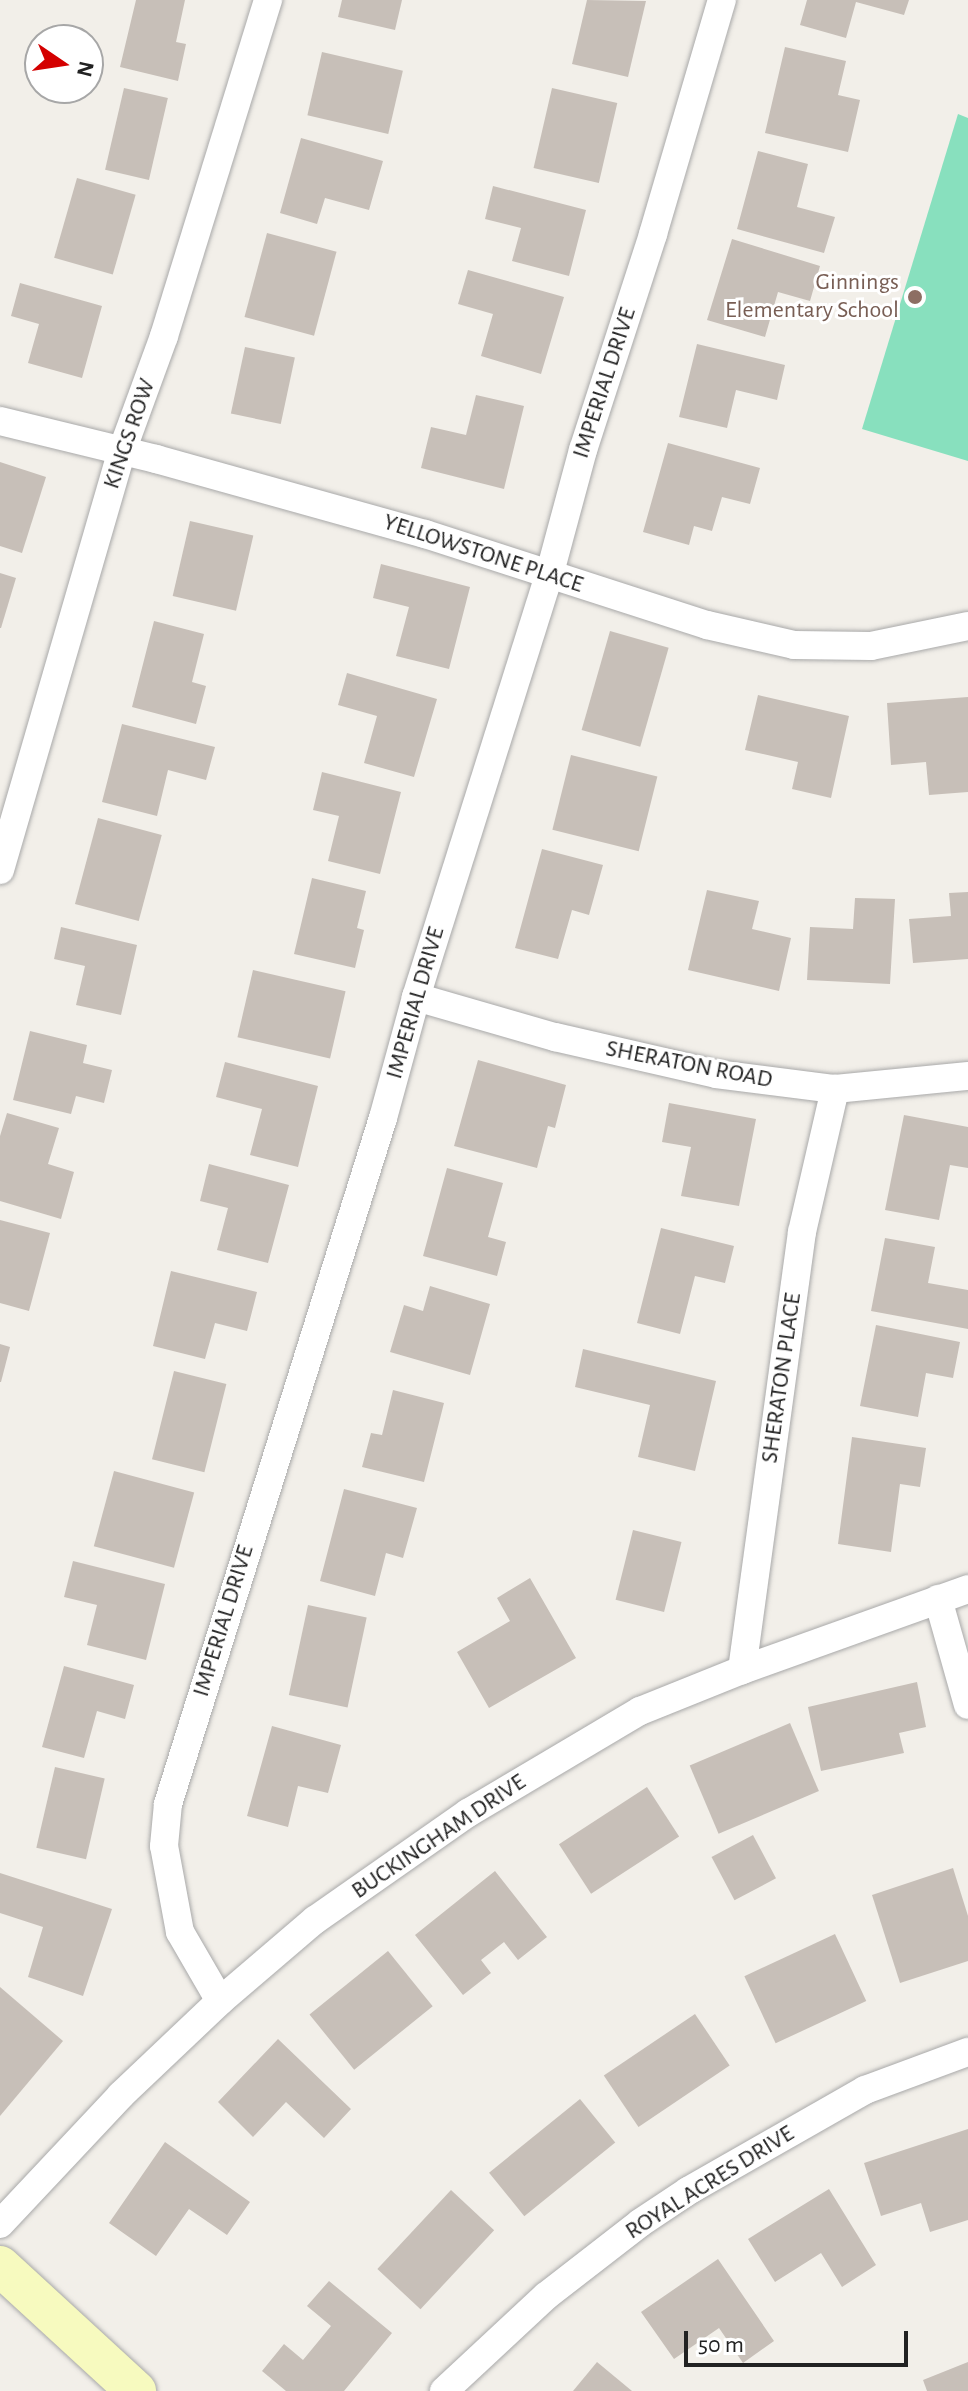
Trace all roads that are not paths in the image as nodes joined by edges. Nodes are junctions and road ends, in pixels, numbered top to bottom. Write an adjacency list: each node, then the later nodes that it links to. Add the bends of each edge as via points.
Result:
1 (268, 0): 4 (street, KINGS ROW, via 164,336)
2 (722, 0): 5 (street, IMPERIAL DRIVE)
3 (0, 421): 4 (street, YELLOWSTONE PLACE)
4 (122, 451): 5 (street, YELLOWSTONE PLACE, via 425,534); 7 (street, KINGS ROW)
5 (549, 576): 6 (street, YELLOWSTONE PLACE, via 707,625 794,645 871,646); 8 (street, IMPERIAL DRIVE)
6 (968, 626)
7 (0, 870)
8 (416, 997): 10 (street, SHERATON ROAD, via 555,1037 716,1074); 15 (street, IMPERIAL DRIVE, via 383,1118 168,1804 164,1846 180,1932)
9 (968, 1076): 10 (street, SHERATON ROAD)
10 (835, 1089): 13 (street, SHERATON PLACE, via 802,1232)
11 (968, 1589): 12 (street, BUCKINGHAM DRIVE)
12 (938, 1599): 13 (street, BUCKINGHAM DRIVE); 14 (street)
13 (742, 1670): 15 (street, BUCKINGHAM DRIVE, via 640,1711 468,1813 315,1920)
14 (968, 1705)
15 (220, 2001): 17 (street, BUCKINGHAM DRIVE, via 121,2095)
16 (968, 2052): 20 (street, ROYAL ACRES DRIVE, via 865,2090 688,2191 546,2296)
17 (0, 2224)
18 (0, 2266): 19 (main road)
19 (136, 2391)
20 (444, 2391)

